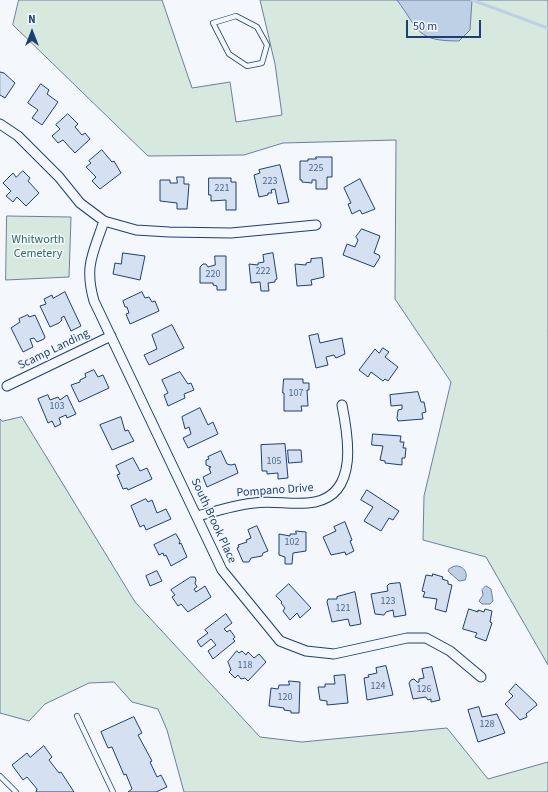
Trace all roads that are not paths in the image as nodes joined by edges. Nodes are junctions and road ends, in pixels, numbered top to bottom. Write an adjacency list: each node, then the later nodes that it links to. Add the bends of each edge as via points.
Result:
1 (229, 54): 1 (lane, via 213,23 236,16 256,26 267,45 262,63 247,66)
2 (0, 124): 3 (street, via 18,136 80,202)
3 (104, 221): 4 (street, via 136,230 169,232 231,233); 5 (street, South Brook Place, via 90,263 89,284 94,301)
4 (316, 225)
5 (111, 336): 6 (street, Scamp Landing); 8 (street, South Brook Place)
6 (7, 386)
7 (342, 404): 8 (street, Pompano Drive, via 349,461 338,487 329,496 316,502 254,503)
8 (198, 516): 9 (street, South Brook Place, via 222,570 280,641 306,651 334,654 407,638 426,638 450,651)
9 (481, 677)
10 (77, 716): 13 (lane)
11 (0, 776): 12 (lane)
12 (16, 792)
13 (113, 792)

